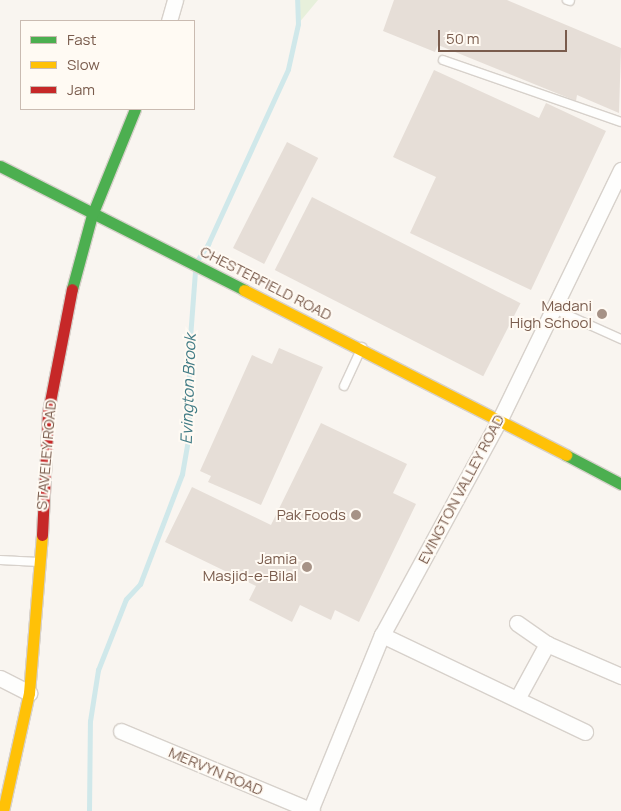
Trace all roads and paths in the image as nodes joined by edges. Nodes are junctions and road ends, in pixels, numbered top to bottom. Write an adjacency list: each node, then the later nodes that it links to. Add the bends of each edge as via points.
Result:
1 (175, 0): 2 (street)
2 (170, 20)
3 (443, 60): 5 (lane)
4 (135, 110): 8 (street, STAVELEY ROAD)
5 (621, 122)
6 (0, 166): 8 (street, CHESTERFIELD ROAD)
7 (621, 170): 9 (street, EVINGTON VALLEY ROAD)
8 (92, 215): 11 (street, CHESTERFIELD ROAD); 16 (street, STAVELEY ROAD, via 69,299 48,412)
9 (552, 308): 10 (lane); 13 (street, EVINGTON VALLEY ROAD)
10 (621, 339)
11 (362, 347): 12 (lane); 13 (street, CHESTERFIELD ROAD)
12 (344, 386)
13 (500, 419): 14 (street, CHESTERFIELD ROAD); 18 (street, EVINGTON VALLEY ROAD)
14 (621, 484)
15 (0, 560): 16 (lane)
16 (39, 562): 22 (street, STAVELEY ROAD)
17 (517, 623): 19 (street)
18 (382, 635): 23 (street); 27 (street, EVINGTON VALLEY ROAD)
19 (547, 644): 20 (street); 23 (street)
20 (621, 676)
21 (0, 678): 22 (street)
22 (29, 693): 26 (street, STAVELEY ROAD)
23 (517, 699): 25 (street)
24 (120, 731): 27 (street, MERVYN ROAD)
25 (585, 732)
26 (3, 811)
27 (311, 811)

